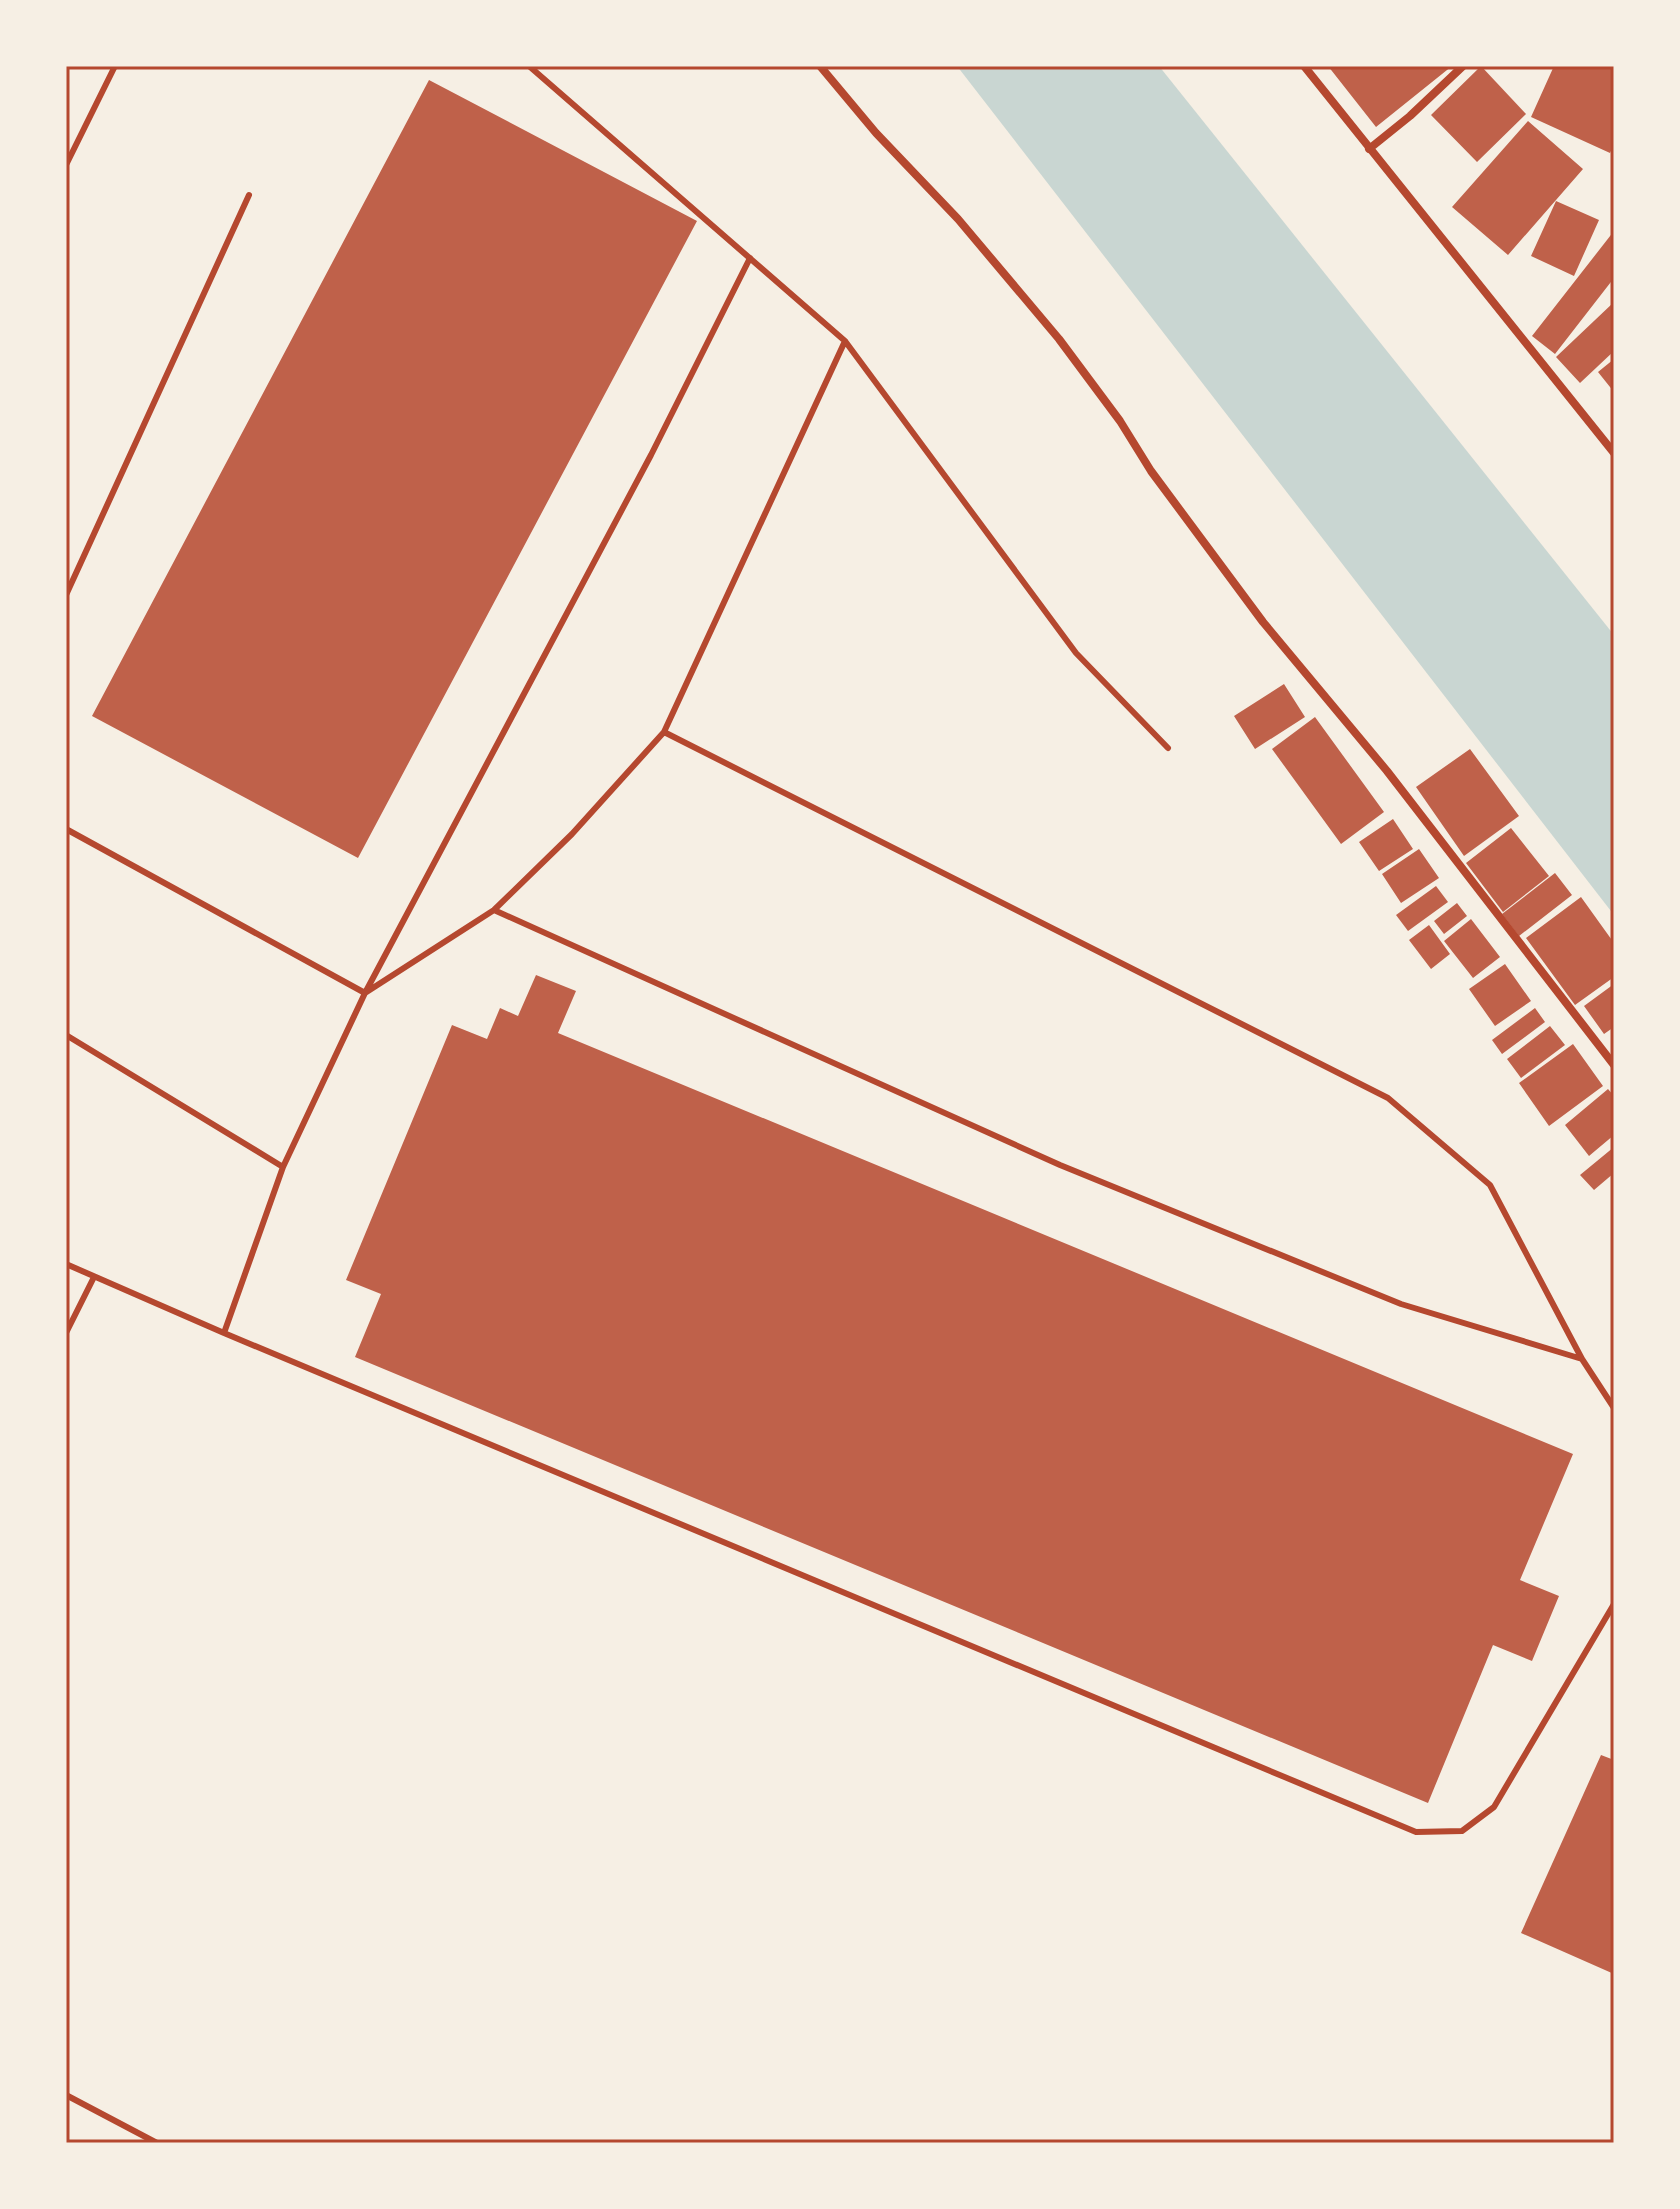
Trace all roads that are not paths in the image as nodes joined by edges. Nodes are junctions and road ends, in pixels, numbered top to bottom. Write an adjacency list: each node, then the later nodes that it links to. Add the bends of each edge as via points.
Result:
1 (115, 66): 7 (lane)
2 (529, 66): 9 (lane)
3 (820, 66): 19 (street, via 1059,339 1263,622 1387,771)
4 (1304, 66): 6 (street)
5 (1463, 66): 6 (street)
6 (1369, 149): 11 (street)
7 (66, 165)
8 (249, 195): 12 (lane)
9 (750, 258): 10 (lane); 17 (lane)
10 (845, 341): 13 (lane); 14 (lane, via 1076,653)
11 (1614, 453)
12 (66, 595)
13 (664, 732): 16 (lane); 25 (lane, via 1388,1098 1490,1185)
14 (1168, 748)
15 (66, 829): 17 (lane)
16 (494, 910): 17 (lane); 25 (lane, via 1060,1165 1401,1304)
17 (365, 993): 20 (lane)
18 (66, 1035): 20 (lane)
19 (1614, 1065)
20 (283, 1167): 24 (lane)
21 (66, 1264): 22 (lane)
22 (94, 1277): 23 (lane); 24 (lane)
23 (66, 1333)
24 (224, 1333): 27 (lane, via 1416,1832 1462,1831 1494,1807)
25 (1582, 1359): 26 (lane)
26 (1614, 1408)
27 (1614, 1604)
28 (66, 2095): 29 (lane)
29 (157, 2143)

